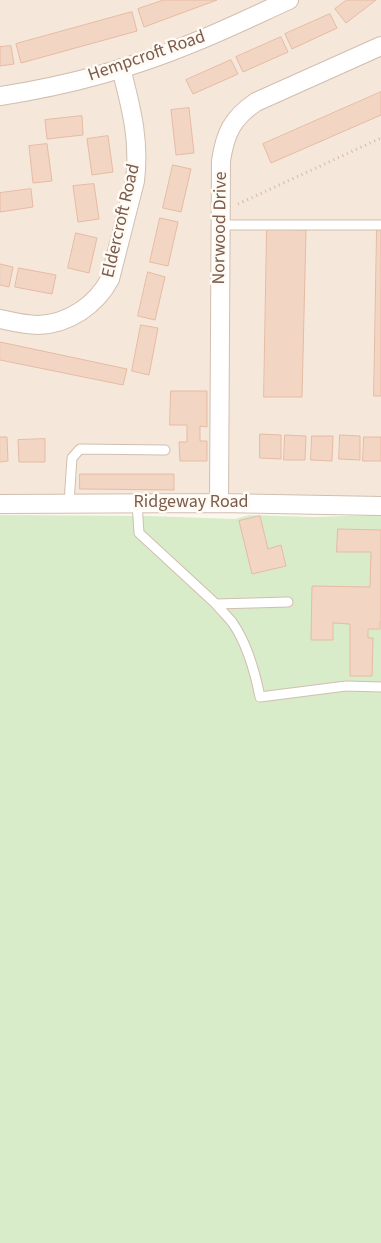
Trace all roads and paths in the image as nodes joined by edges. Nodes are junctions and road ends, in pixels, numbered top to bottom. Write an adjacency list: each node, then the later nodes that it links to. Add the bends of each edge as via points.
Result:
1 (289, 0): 3 (street, Hempcroft Road, via 196,42)
2 (381, 46): 6 (street, Norwood Drive, via 268,95 239,115 226,136 223,148)
3 (120, 68): 4 (street, Hempcroft Road, via 59,85); 8 (street, Eldercroft Road, via 135,125 137,166 110,279 93,302 66,318 39,325)
4 (0, 96)
5 (381, 138): 6 (path)
6 (221, 218): 7 (lane); 12 (street, Norwood Drive)
7 (381, 225)
8 (0, 319)
9 (165, 450): 10 (lane, via 80,450 72,458)
10 (69, 503): 11 (street, Ridgeway Road); 13 (street, Ridgeway Road)
11 (137, 503): 12 (street, Ridgeway Road); 16 (lane, via 139,532)
12 (219, 503): 14 (street, Ridgeway Road)
13 (0, 504)
14 (381, 506)
15 (288, 602): 16 (lane)
16 (216, 604): 17 (lane, via 233,623 245,647 260,697 346,686)
17 (381, 687)

